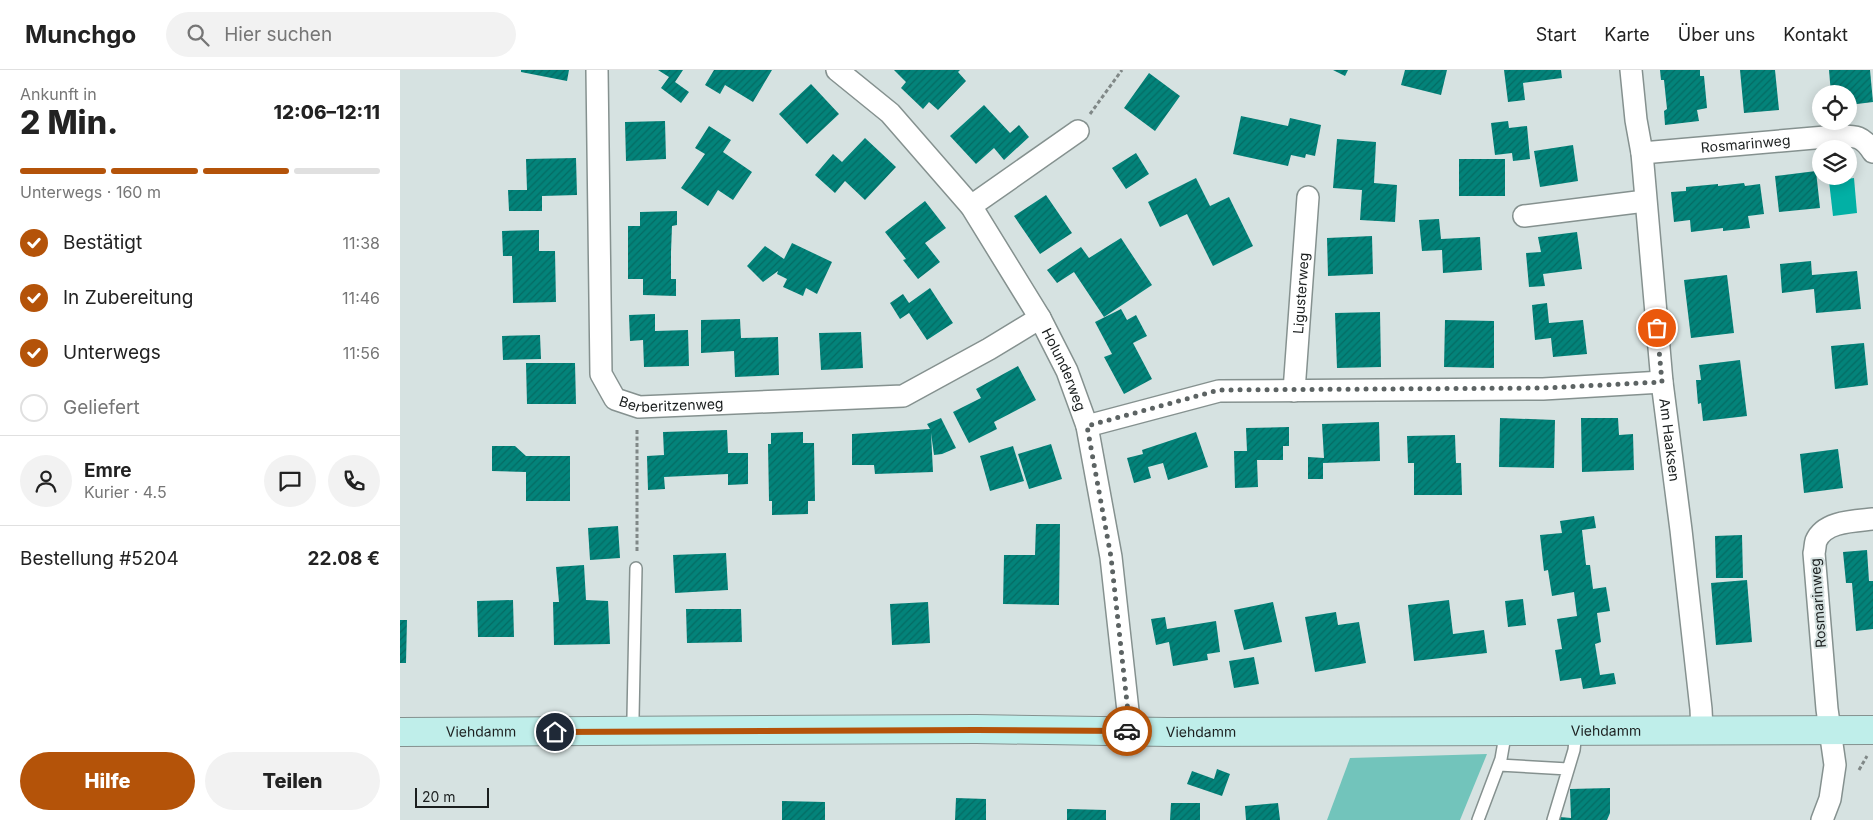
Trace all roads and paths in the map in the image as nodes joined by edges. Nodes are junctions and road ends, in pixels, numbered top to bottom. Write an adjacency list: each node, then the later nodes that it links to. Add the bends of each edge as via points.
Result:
1 (597, 70): 15 (street, Berberitzenweg, via 601,374 614,399)
2 (837, 70): 10 (street, Holunderweg, via 890,114)
3 (1122, 70): 5 (path)
4 (1631, 70): 7 (street, Am Haaksen)
5 (1078, 131): 10 (street)
6 (1873, 152): 7 (street, Rosmarinweg, via 1866,141 1853,136 1837,136)
7 (1642, 153): 9 (street, Am Haaksen)
8 (1308, 197): 14 (street, Ligusterweg)
9 (1645, 201): 11 (street); 13 (street, Am Haaksen)
10 (970, 206): 12 (street, Holunderweg)
11 (1524, 216)
12 (1040, 318): 15 (street, Berberitzenweg, via 903,396); 16 (street, Holunderweg, via 1067,371)
13 (1662, 382): 14 (street, via 1543,388); 25 (street, Am Haaksen)
14 (1294, 391): 16 (street, via 1219,390)
15 (637, 407): 18 (path)
16 (1087, 426): 23 (street, Holunderweg, via 1111,557)
17 (1873, 519): 20 (street, Rosmarinweg, via 1827,528 1816,540 1814,553)
18 (636, 568): 19 (lane)
19 (633, 716)
20 (1829, 729): 22 (main road, Viehdamm); 25 (main road, Viehdamm); 31 (street, Rosmarinweg, via 1835,765 1830,799)
21 (1506, 730): 23 (main road, Viehdamm); 24 (main road, Viehdamm); 27 (lane)
22 (1873, 730)
23 (1129, 731): 26 (main road, Viehdamm)
24 (1576, 731): 25 (main road, Viehdamm); 28 (lane)
25 (1702, 731)
26 (400, 732)
27 (1499, 765): 28 (lane); 29 (lane)
28 (1568, 770): 30 (lane)
29 (1478, 820)
30 (1553, 820)
31 (1822, 820)

